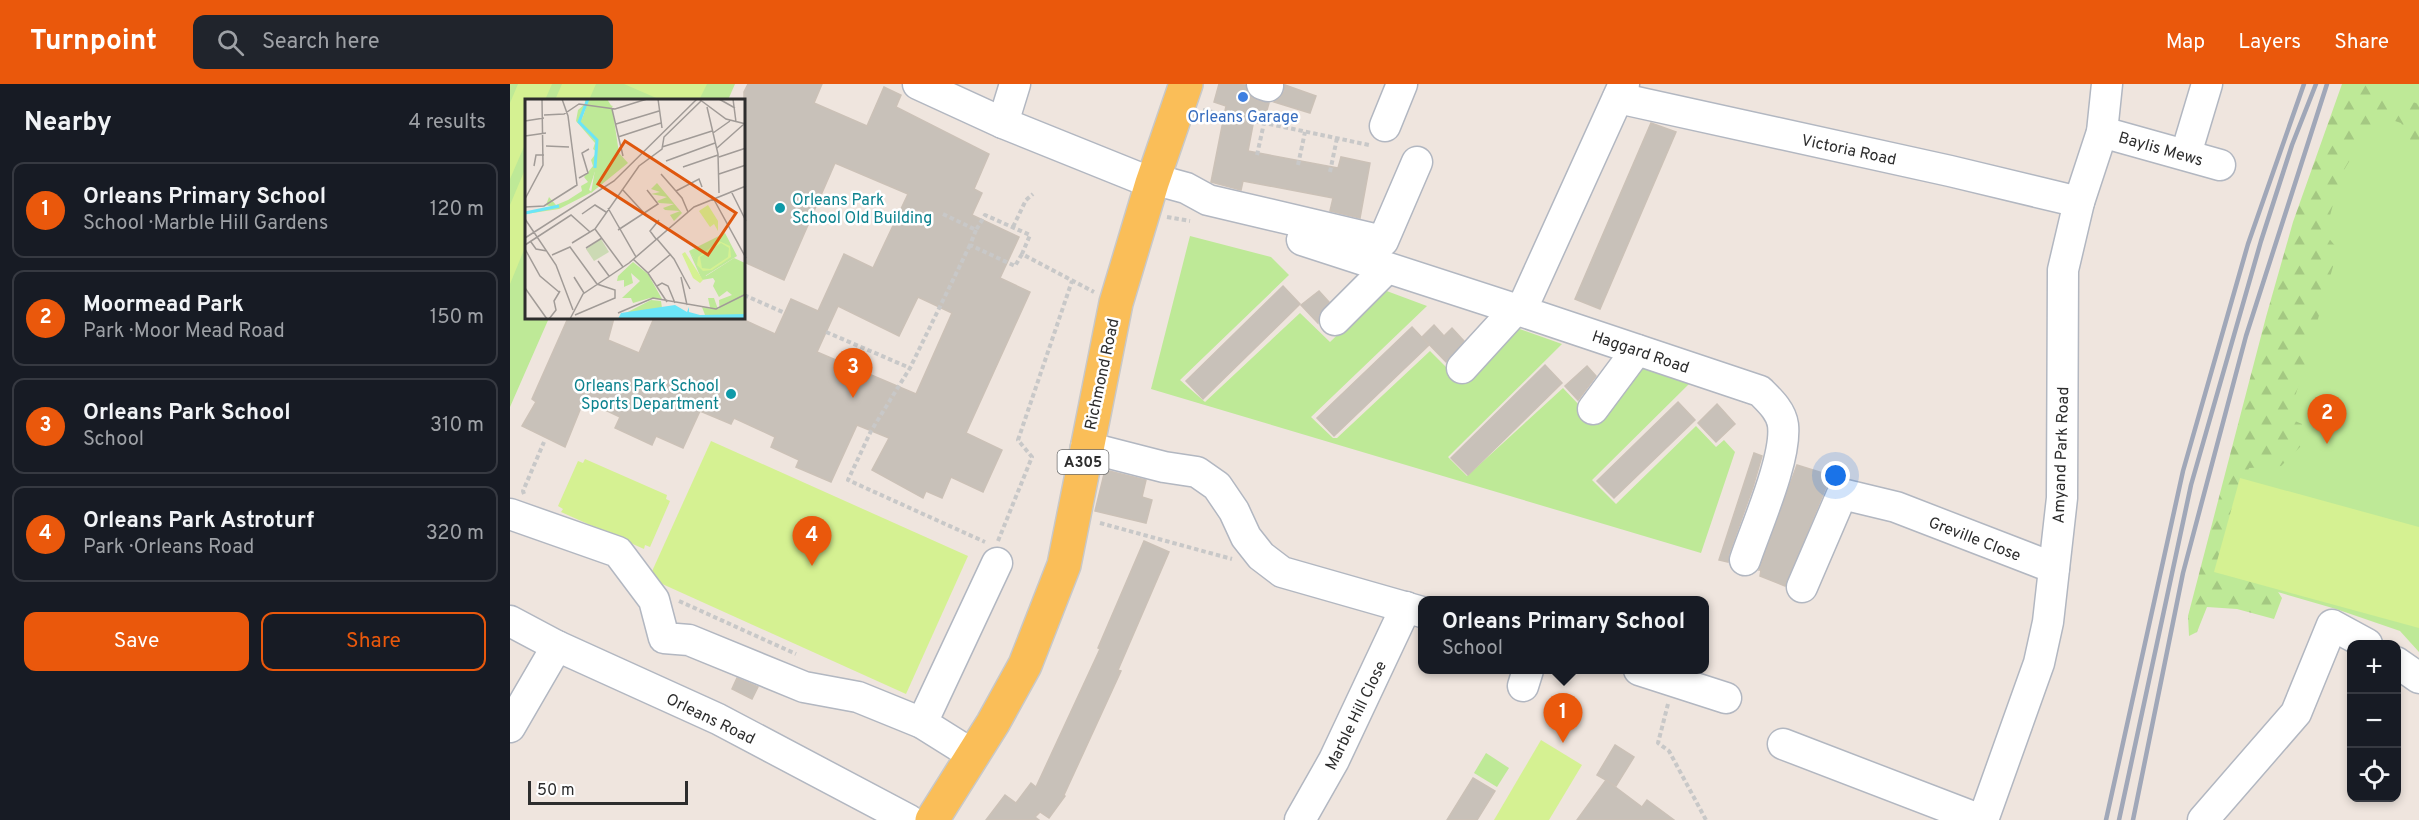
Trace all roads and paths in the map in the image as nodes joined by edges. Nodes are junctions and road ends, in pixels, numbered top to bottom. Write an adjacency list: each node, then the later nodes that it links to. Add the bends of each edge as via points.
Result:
1 (918, 84): 8 (street)
2 (1015, 84): 8 (street)
3 (1402, 84): 12 (street)
4 (2107, 84): 11 (street, Amyand Park Road)
5 (2207, 84): 14 (street)
6 (1621, 91): 22 (street, Victoria Road); 33 (street)
7 (1183, 95): 9 (path); 20 (main road, Richmond Road / A305)
8 (1003, 123): 20 (street)
9 (1264, 123): 10 (path); 15 (path)
10 (1305, 132): 13 (path); 17 (path)
11 (2102, 132): 14 (street, Baylis Mews); 22 (street, Amyand Park Road)
12 (1378, 136): 13 (path)
13 (1337, 138): 19 (path)
14 (2186, 154): 18 (street, Baylis Mews)
15 (1257, 155)
16 (1417, 162): 20 (street, via 1383,241 1208,200 1186,188)
17 (1298, 165)
18 (2220, 165)
19 (1330, 172)
20 (1153, 181): 32 (main road, Richmond Road / A305)
21 (1033, 195): 24 (path, via 1026,200)
22 (2079, 202): 48 (street, Amyand Park Road, via 2063,270 2062,498)
23 (943, 214): 25 (path)
24 (1012, 227): 25 (path, via 984,215); 28 (path, via 1030,235)
25 (976, 230): 27 (path)
26 (1282, 234): 29 (street, Haggard Road)
27 (970, 245): 28 (path, via 1015,266); 38 (path)
28 (1022, 254): 30 (path)
29 (1387, 268): 33 (street, Haggard Road); 35 (street)
30 (1072, 281): 32 (path); 38 (path, via 1018,440 1032,457 995,547 848,480 871,431)
31 (746, 296): 34 (path)
32 (1116, 303): 42 (main road, Richmond Road / A305)
33 (1519, 310): 37 (street, Haggard Road); 39 (street)
34 (785, 313)
35 (1335, 320)
36 (826, 332): 38 (path)
37 (1638, 350): 40 (street); 46 (street, Haggard Road, via 1760,391 1775,406 1783,424 1782,448)
38 (910, 368)
39 (1462, 368)
40 (1593, 410)
41 (544, 442): 43 (path)
42 (1086, 447): 44 (main road, Richmond Road / A305); 51 (street, via 1197,472 1217,486 1246,537 1261,556 1282,572)
43 (518, 505): 61 (street, via 618,552 654,600 664,638 689,640 804,687 858,697)
44 (1073, 516): 45 (path); 64 (main road, Richmond Road / A305, via 1064,565 1025,665)
45 (1235, 560)
46 (1745, 560)
47 (997, 564): 61 (street)
48 (2054, 568): 49 (street, Greville Close, via 1844,488); 69 (street, Amyand Park Road, via 2039,663)
49 (1802, 587)
50 (677, 600): 55 (path)
51 (1414, 609): 67 (street, Marble Hill Close)
52 (510, 621): 54 (street, Orleans Road)
53 (2358, 640): 70 (street, via 2332,626 2296,713)
54 (557, 646): 62 (street); 65 (street, Orleans Road, via 718,720)
55 (797, 654)
56 (2401, 665): 58 (street)
57 (1653, 674): 59 (street)
58 (2419, 678)
59 (1674, 682): 60 (street); 68 (path, via 1658,743 1669,751)
60 (1726, 698)
61 (922, 723): 64 (street)
62 (510, 727)
63 (1783, 744): 69 (street)
64 (973, 755): 66 (main road, Richmond Road / A305)
65 (909, 820)
66 (932, 820)
67 (1300, 820)
68 (1706, 820)
69 (1982, 820)
70 (2203, 820)

